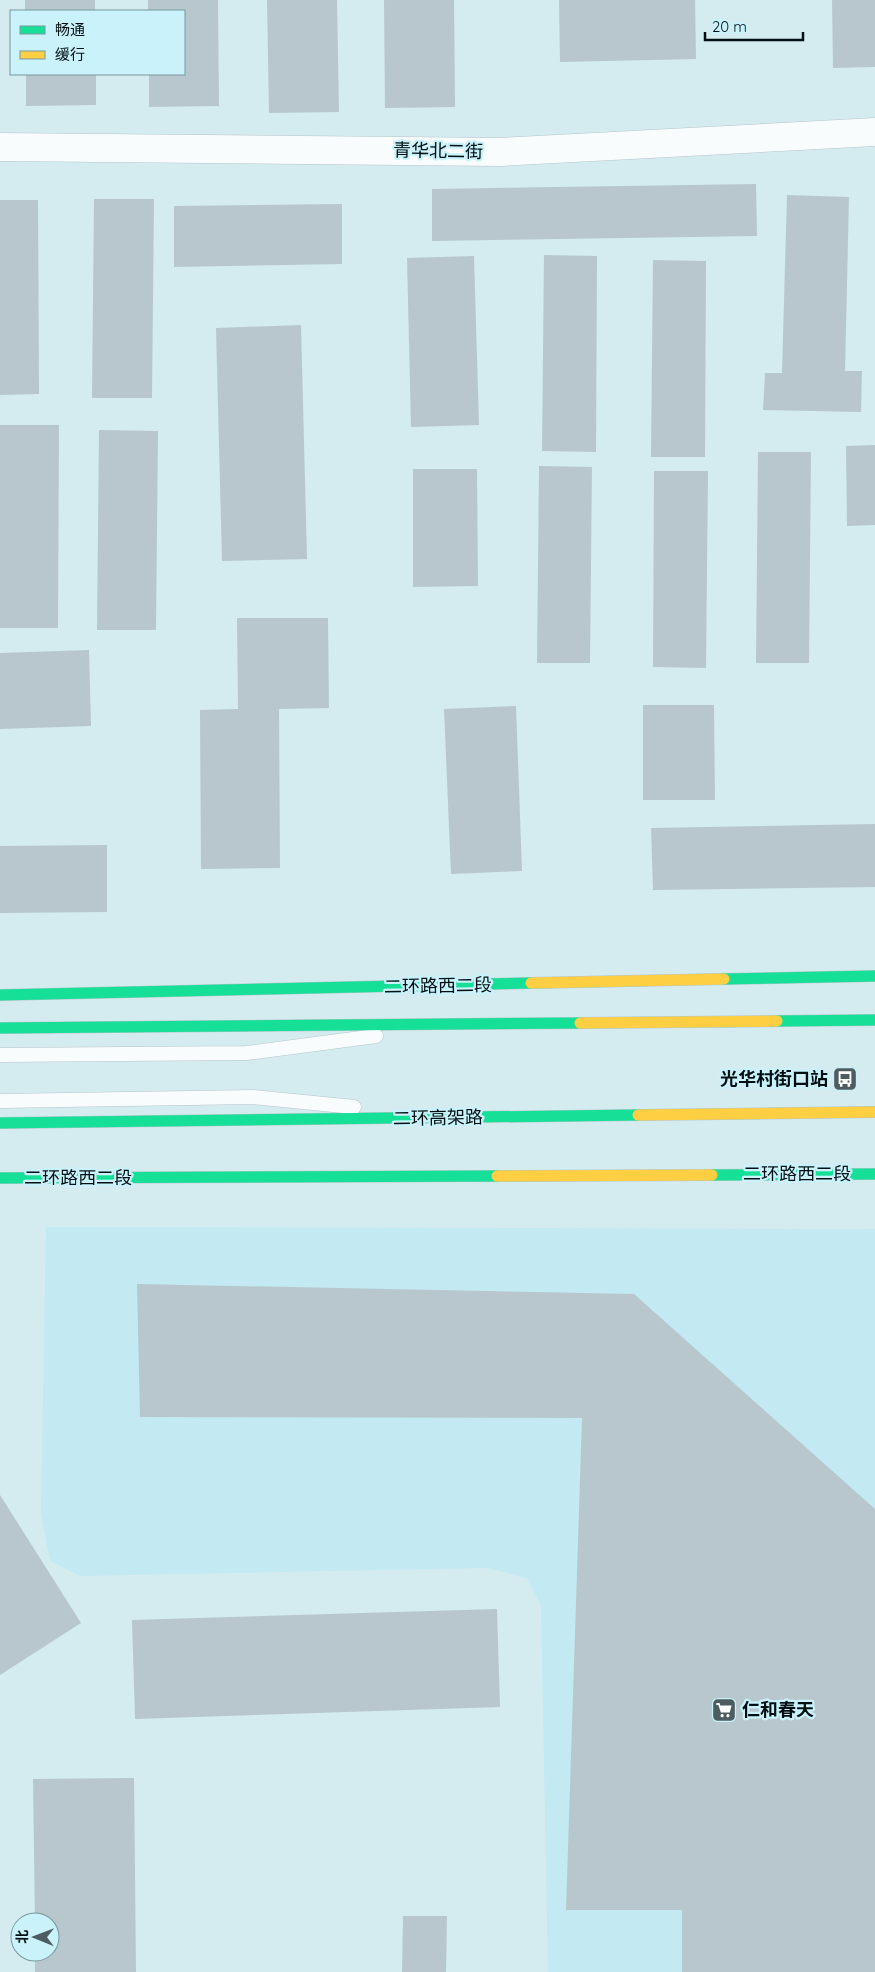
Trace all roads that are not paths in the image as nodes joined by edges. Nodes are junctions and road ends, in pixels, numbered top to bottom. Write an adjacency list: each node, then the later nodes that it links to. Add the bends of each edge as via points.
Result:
1 (875, 132): 2 (street, 青华北二街, via 500,152)
2 (0, 147)
3 (875, 976): 4 (main road, 二环路西二段)
4 (0, 995)
5 (875, 1020): 6 (main road)
6 (471, 1024): 7 (main road); 8 (lane, via 246,1053)
7 (0, 1028)
8 (0, 1055)
9 (0, 1100): 11 (lane, via 253,1098)
10 (875, 1112): 11 (main road, 二环高架路)
11 (472, 1117): 12 (main road, 二环高架路)
12 (0, 1123)
13 (875, 1174): 14 (main road, 二环路西二段)
14 (0, 1178)

